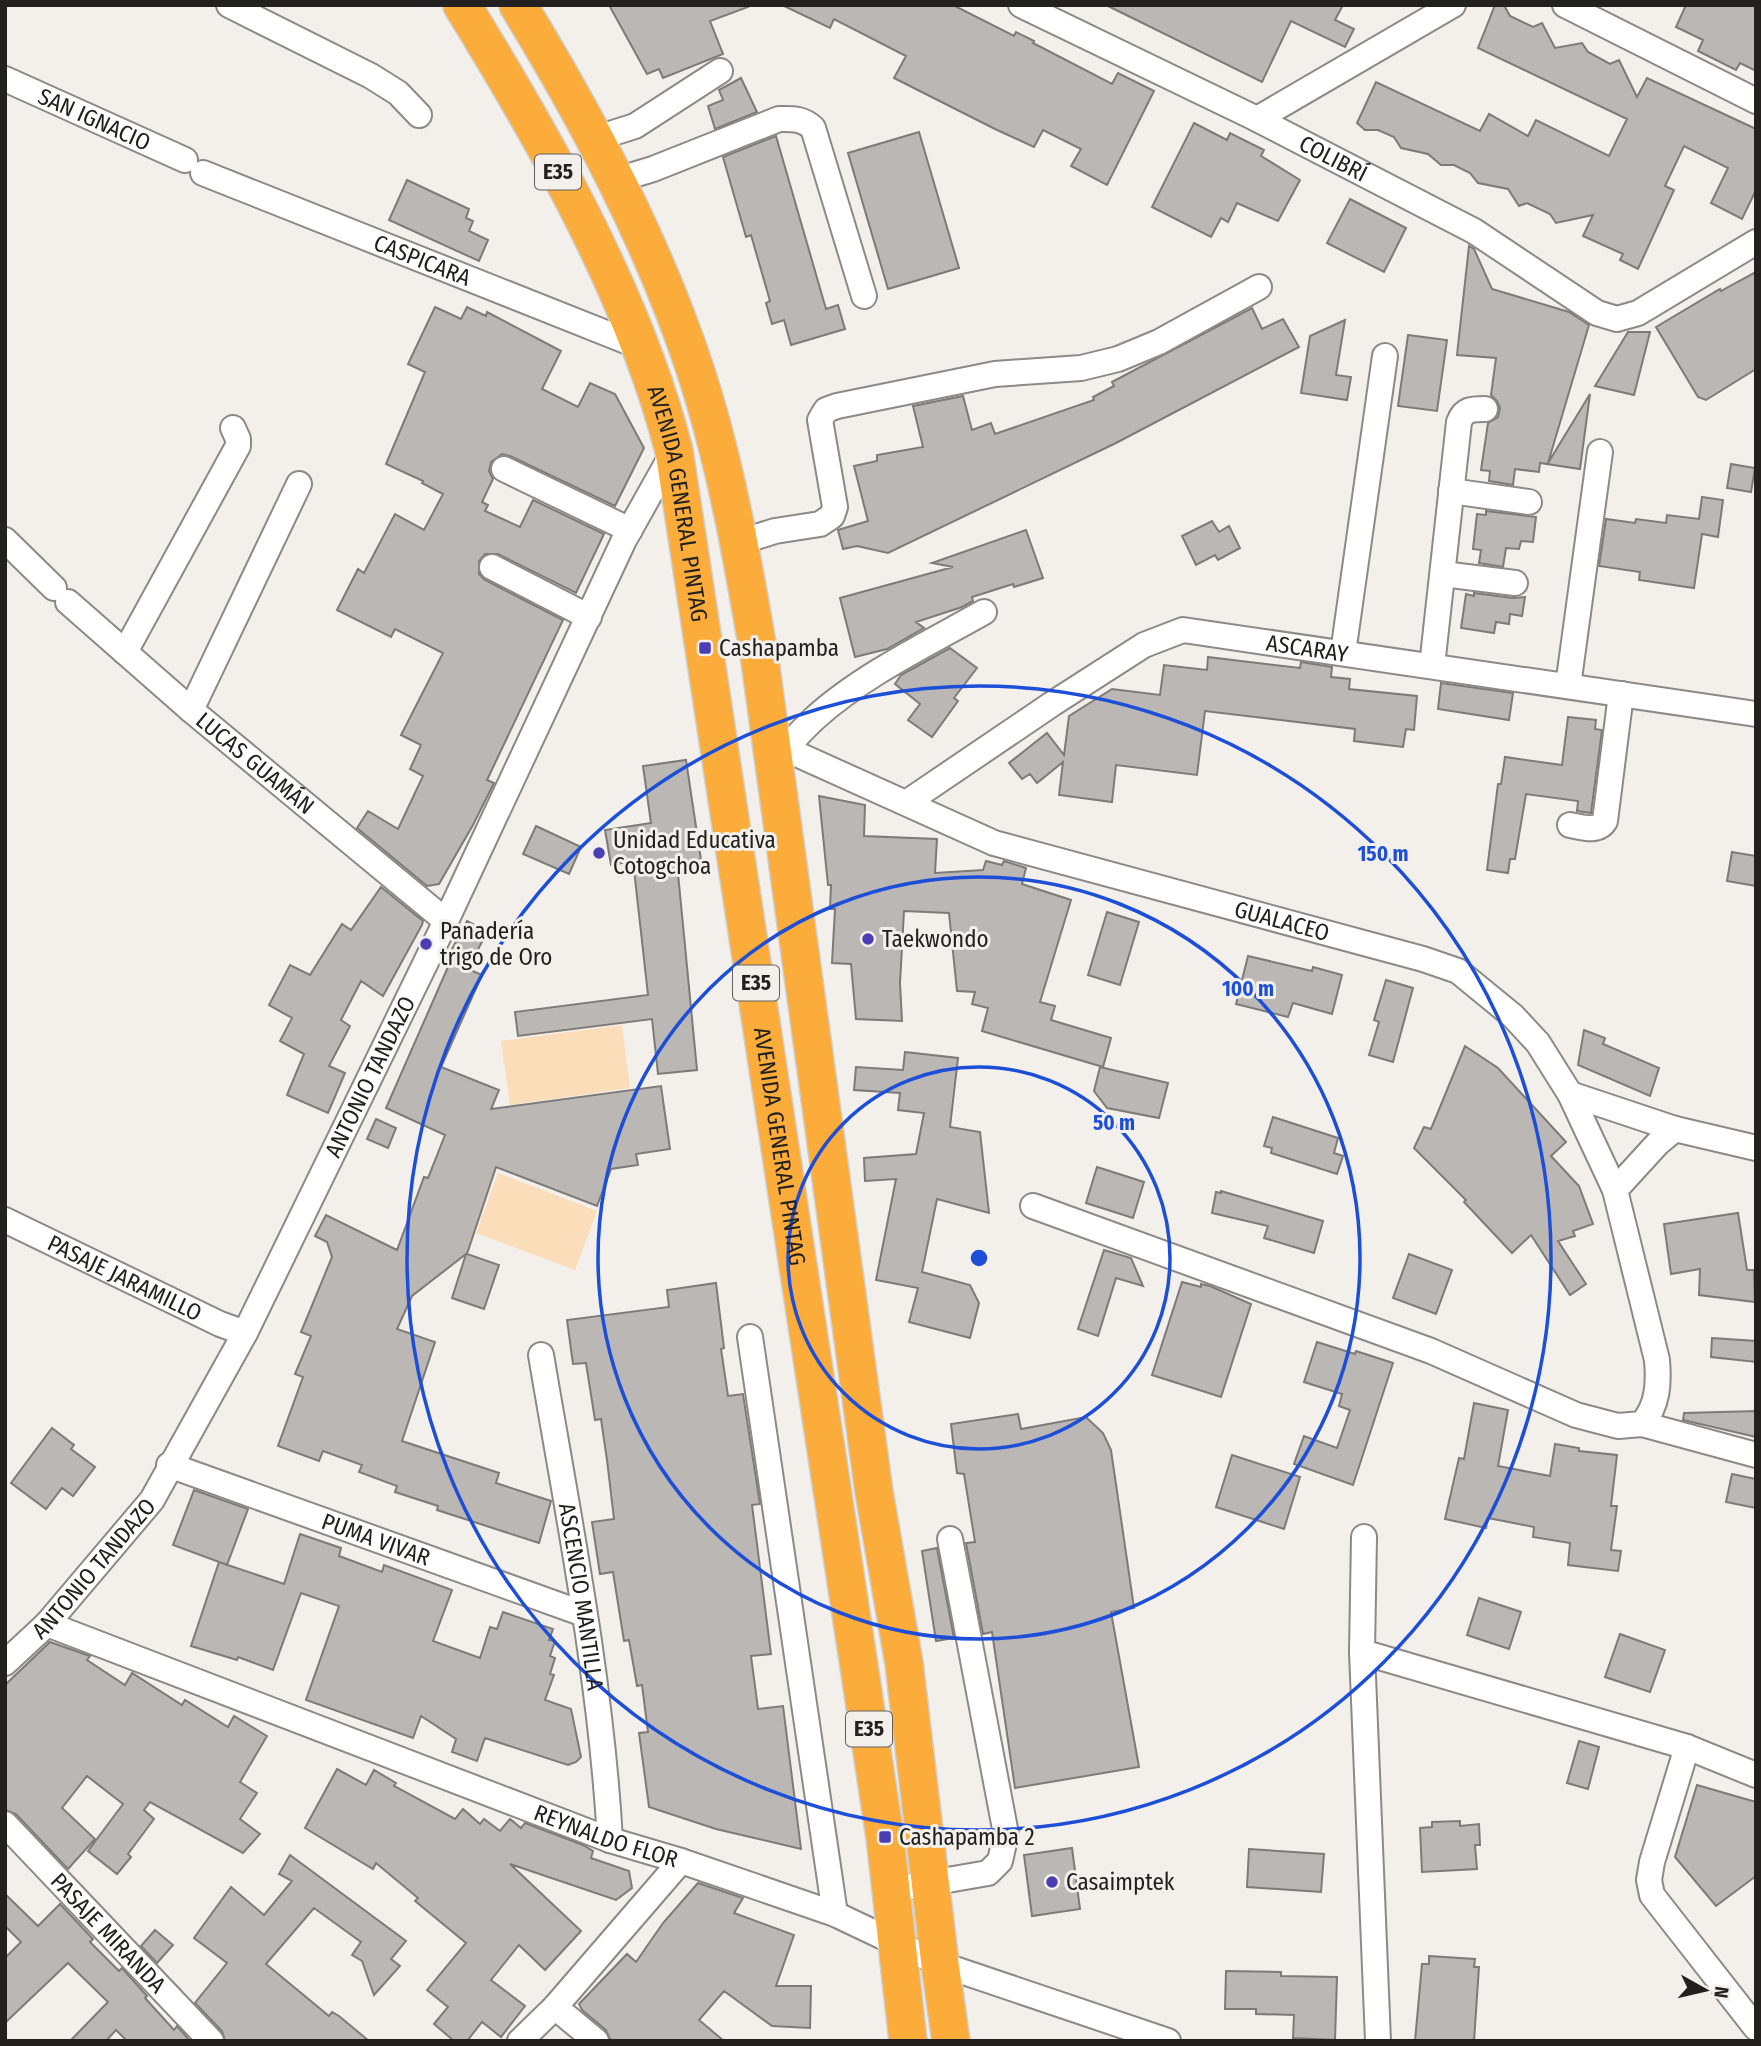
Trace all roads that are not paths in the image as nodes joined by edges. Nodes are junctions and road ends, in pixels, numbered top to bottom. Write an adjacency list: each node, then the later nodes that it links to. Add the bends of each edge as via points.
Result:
1 (462, 5): 18 (highway, AVENIDA GENERAL PINTAG / E35, via 568,192)
2 (518, 5): 12 (highway, AVENIDA GENERAL PINTAG / E35)
3 (1021, 5): 11 (street, COLIBRÍ)
4 (1452, 5): 11 (street)
5 (1565, 5): 9 (street)
6 (231, 6): 10 (street, via 371,76 398,93)
7 (720, 71): 12 (street, via 635,125)
8 (5, 79): 13 (street, SAN IGNACIO)
9 (1756, 101)
10 (419, 115)
11 (1256, 119): 15 (street, COLIBRÍ, via 1474,231 1597,313 1617,319 1638,313)
12 (594, 139): 14 (highway, AVENIDA GENERAL PINTAG / E35)
13 (194, 167): 18 (street, CASPICARA)
14 (617, 180): 17 (street, via 779,119 806,122 813,128); 30 (highway, AVENIDA GENERAL PINTAG / E35, via 669,295 695,368)
15 (1756, 242)
16 (1259, 288): 30 (street, via 1118,359 1081,368 995,374 826,410 820,420 835,507 832,516 820,524)
17 (864, 296)
18 (640, 347): 22 (highway, AVENIDA GENERAL PINTAG / E35)
19 (1385, 356): 37 (street)
20 (1485, 409): 26 (street, via 1462,413)
21 (233, 428): 36 (street, via 238,446)
22 (674, 451): 28 (street, ANTONIO TANDAZO); 71 (highway, AVENIDA GENERAL PINTAG / E35)
23 (1600, 452): 39 (street)
24 (504, 469): 28 (street)
25 (299, 484): 41 (street)
26 (1451, 491): 27 (street); 32 (street)
27 (1529, 502)
28 (630, 530): 35 (street, ANTONIO TANDAZO)
29 (5, 540): 36 (street, LUCAS GUAMÁN)
30 (740, 542): 43 (highway, AVENIDA GENERAL PINTAG / E35)
31 (492, 567): 35 (street)
32 (1443, 574): 33 (street); 38 (street)
33 (1515, 583)
34 (984, 612): 43 (street, via 905,656)
35 (589, 617): 46 (street, ANTONIO TANDAZO)
36 (125, 652): 41 (street, LUCAS GUAMÁN)
37 (1343, 653): 38 (street, ASCARAY); 44 (street, ASCARAY, via 1202,631 1183,630 1162,637 1052,704)
38 (1432, 666): 39 (street, ASCARAY)
39 (1568, 686): 40 (street, ASCARAY)
40 (1621, 694): 42 (street, ASCARAY); 45 (street, via 1605,821 1595,829)
41 (191, 710): 46 (street, LUCAS GUAMÁN)
42 (1756, 714)
43 (777, 745): 44 (street, GUALACEO); 70 (highway, AVENIDA GENERAL PINTAG / E35, via 874,1492 904,1662)
44 (906, 803): 47 (street, GUALACEO, via 994,843 1458,971 1538,1043)
45 (1570, 825)
46 (446, 921): 53 (street, ANTONIO TANDAZO)
47 (1570, 1094): 48 (street); 50 (street, GUALACEO)
48 (1675, 1129): 49 (street); 50 (street)
49 (1756, 1148)
50 (1615, 1189): 56 (street, GUALACEO, via 1657,1360 1656,1402)
51 (1033, 1206): 56 (street, via 1431,1351 1576,1415 1618,1426)
52 (5, 1220): 53 (street, PASAJE JARAMILLO)
53 (245, 1333): 58 (street, ANTONIO TANDAZO)
54 (750, 1337): 72 (street)
55 (541, 1355): 61 (street, ASCENCIO MANTILLA)
56 (1642, 1424): 57 (street)
57 (1756, 1455)
58 (169, 1465): 61 (street, PUMA VIVAR); 62 (street, ANTONIO TANDAZO, via 152,1500)
59 (1364, 1537): 63 (street)
60 (950, 1539): 70 (street, via 1006,1834 1000,1861 988,1873)
61 (584, 1614): 68 (street, ASCENCIO MANTILLA)
62 (47, 1624): 64 (street, ANTONIO TANDAZO); 68 (street, REYNALDO FLOR)
63 (1362, 1652): 65 (street); 83 (street)
64 (5, 1663)
65 (1687, 1747): 66 (street); 76 (street, via 1652,1862 1652,1895)
66 (1756, 1774)
67 (5, 1824): 77 (street, PASAJE MIRANDA)
68 (610, 1840): 69 (street, REYNALDO FLOR)
69 (681, 1861): 72 (street, REYNALDO FLOR); 75 (street)
70 (930, 1884): 71 (street); 74 (highway, AVENIDA GENERAL PINTAG / E35)
71 (890, 1890): 73 (highway, AVENIDA GENERAL PINTAG / E35)
72 (835, 1914): 73 (street, REYNALDO FLOR)
73 (895, 1943): 74 (street, REYNALDO FLOR); 80 (highway, AVENIDA GENERAL PINTAG / E35)
74 (940, 1964): 81 (highway, AVENIDA GENERAL PINTAG / E35); 82 (street, REYNALDO FLOR)
75 (555, 2007): 78 (street); 79 (street)
76 (1756, 2028)
77 (211, 2041)
78 (520, 2041)
79 (596, 2041)
80 (908, 2041)
81 (951, 2041)
82 (1168, 2041)
83 (1378, 2041)

